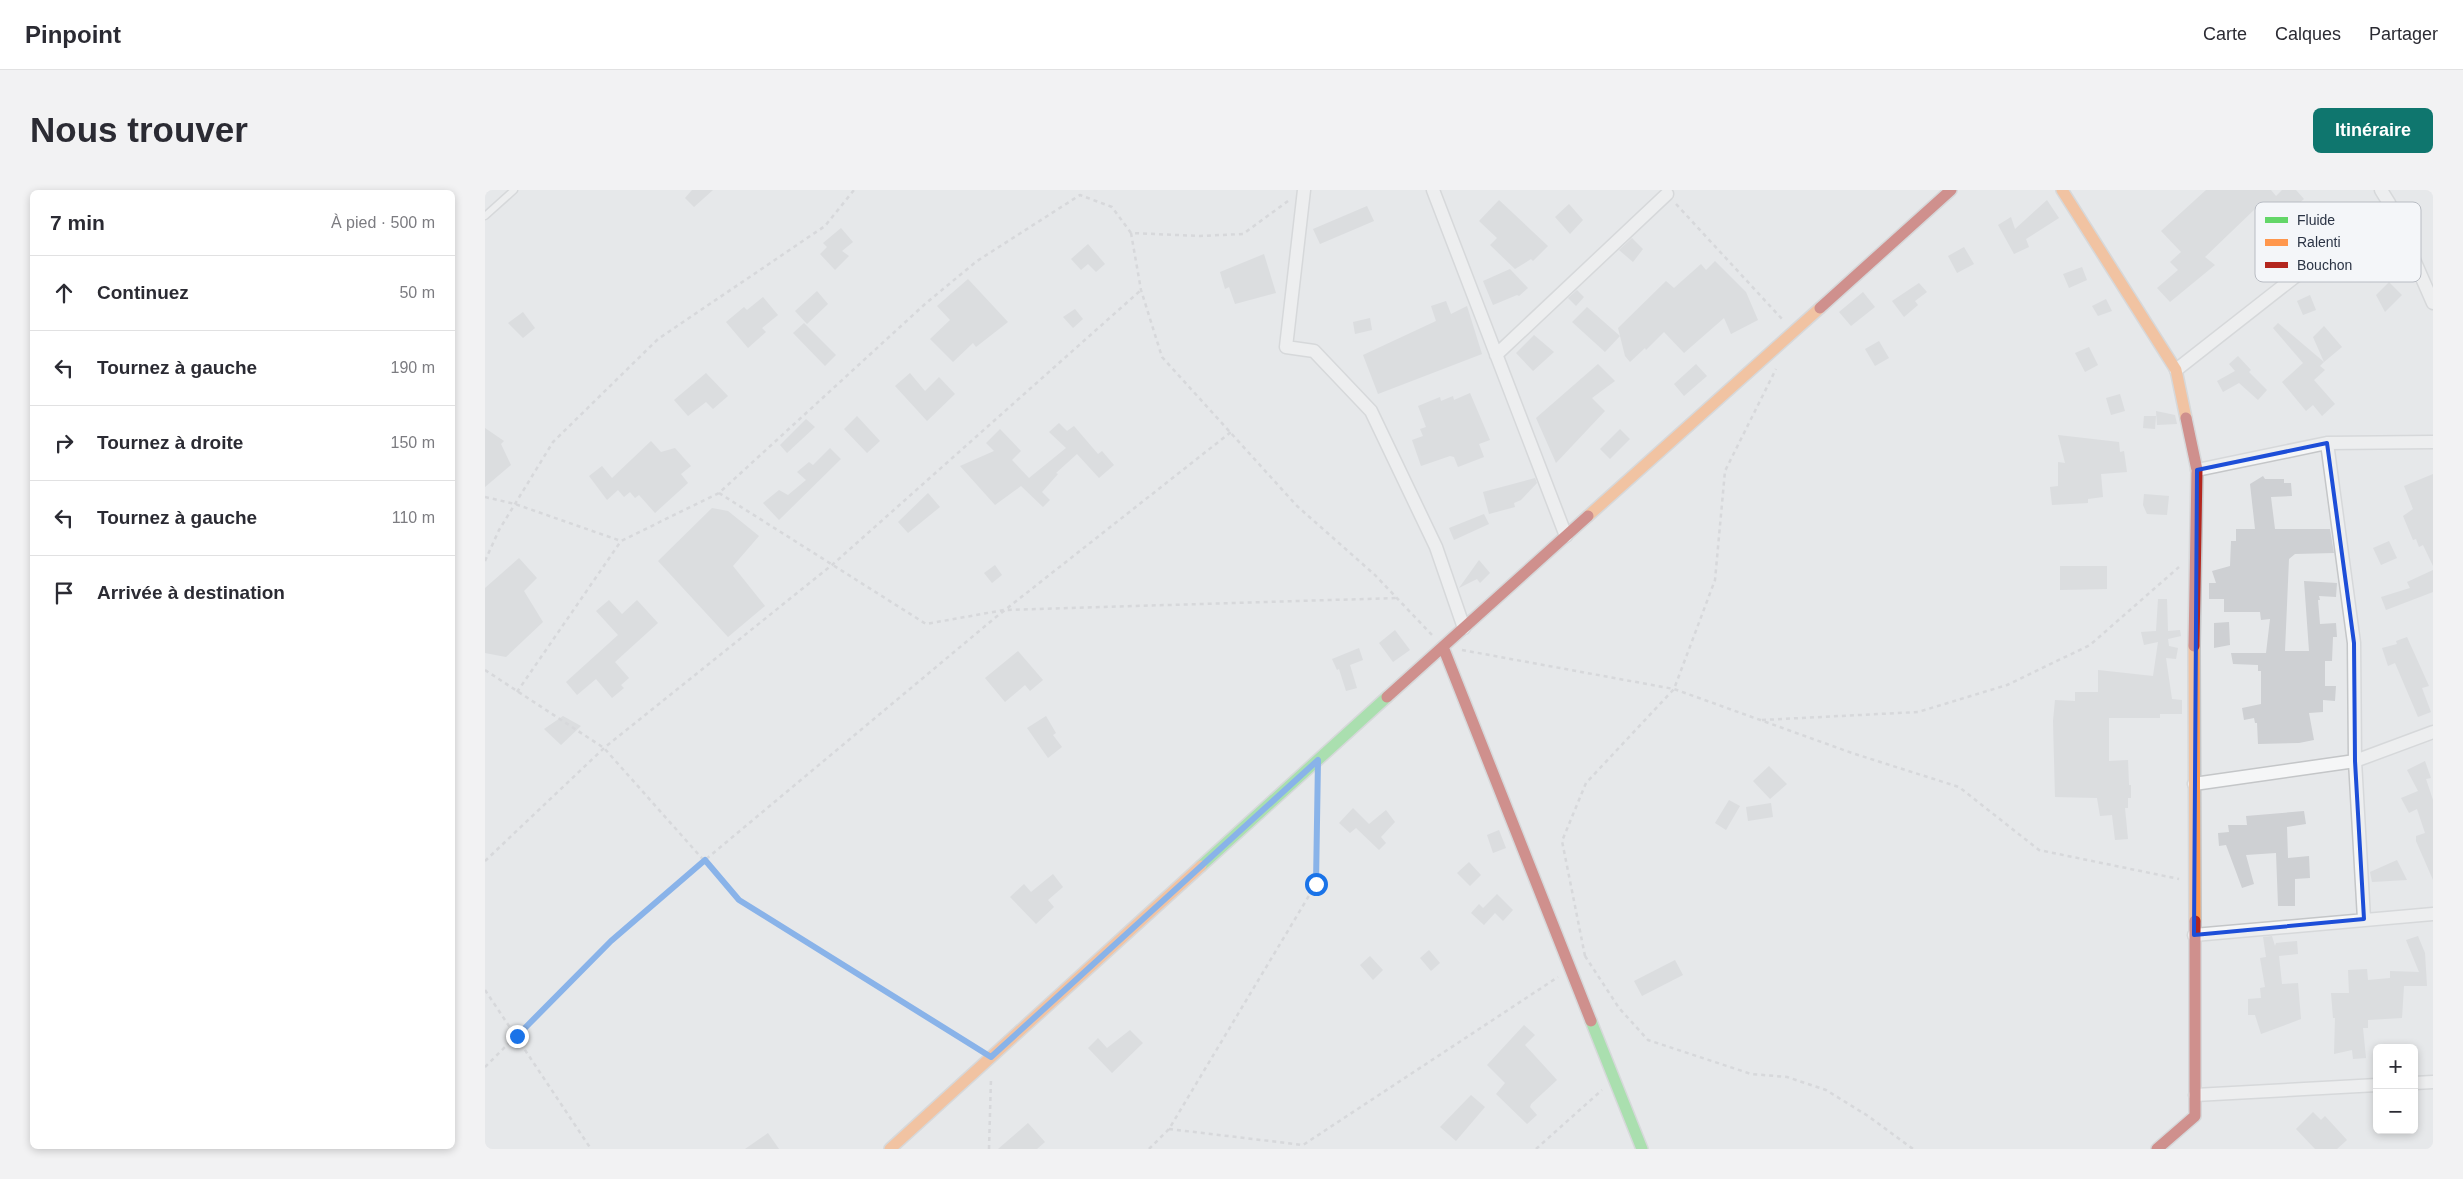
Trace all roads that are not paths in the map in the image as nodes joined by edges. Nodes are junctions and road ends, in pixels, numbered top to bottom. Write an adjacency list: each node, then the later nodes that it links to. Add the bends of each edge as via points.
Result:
1 (514, 190): 9 (lane)
2 (1304, 190): 19 (street, via 1286,347 1314,351 1371,412 1436,546)
3 (1433, 190): 13 (street)
4 (1951, 190): 18 (street)
5 (2062, 190): 14 (street)
6 (2381, 190): 8 (street)
7 (1667, 194): 13 (street)
8 (2388, 202)
9 (485, 216)
10 (2421, 276): 12 (street)
11 (2289, 282): 14 (street)
12 (2433, 303)
13 (1496, 355): 18 (street)
14 (2176, 370): 17 (street)
15 (2433, 442): 16 (street)
16 (2327, 443): 17 (street); 22 (street, via 2354,642)
17 (2197, 470): 23 (street)
18 (1566, 536): 19 (street)
19 (1464, 628): 20 (street)
20 (1443, 646): 31 (street); 32 (street)
21 (2433, 732): 22 (street)
22 (2355, 761): 23 (street); 25 (street)
23 (2194, 784): 26 (street)
24 (2433, 914): 25 (street)
25 (2364, 919): 26 (street)
26 (2194, 935): 30 (street)
27 (2433, 1082): 28 (street)
28 (2418, 1083)
29 (2373, 1085): 30 (street)
30 (2195, 1095): 33 (street, via 2195,1116)
31 (890, 1149)
32 (1642, 1149)
33 (2157, 1149)

